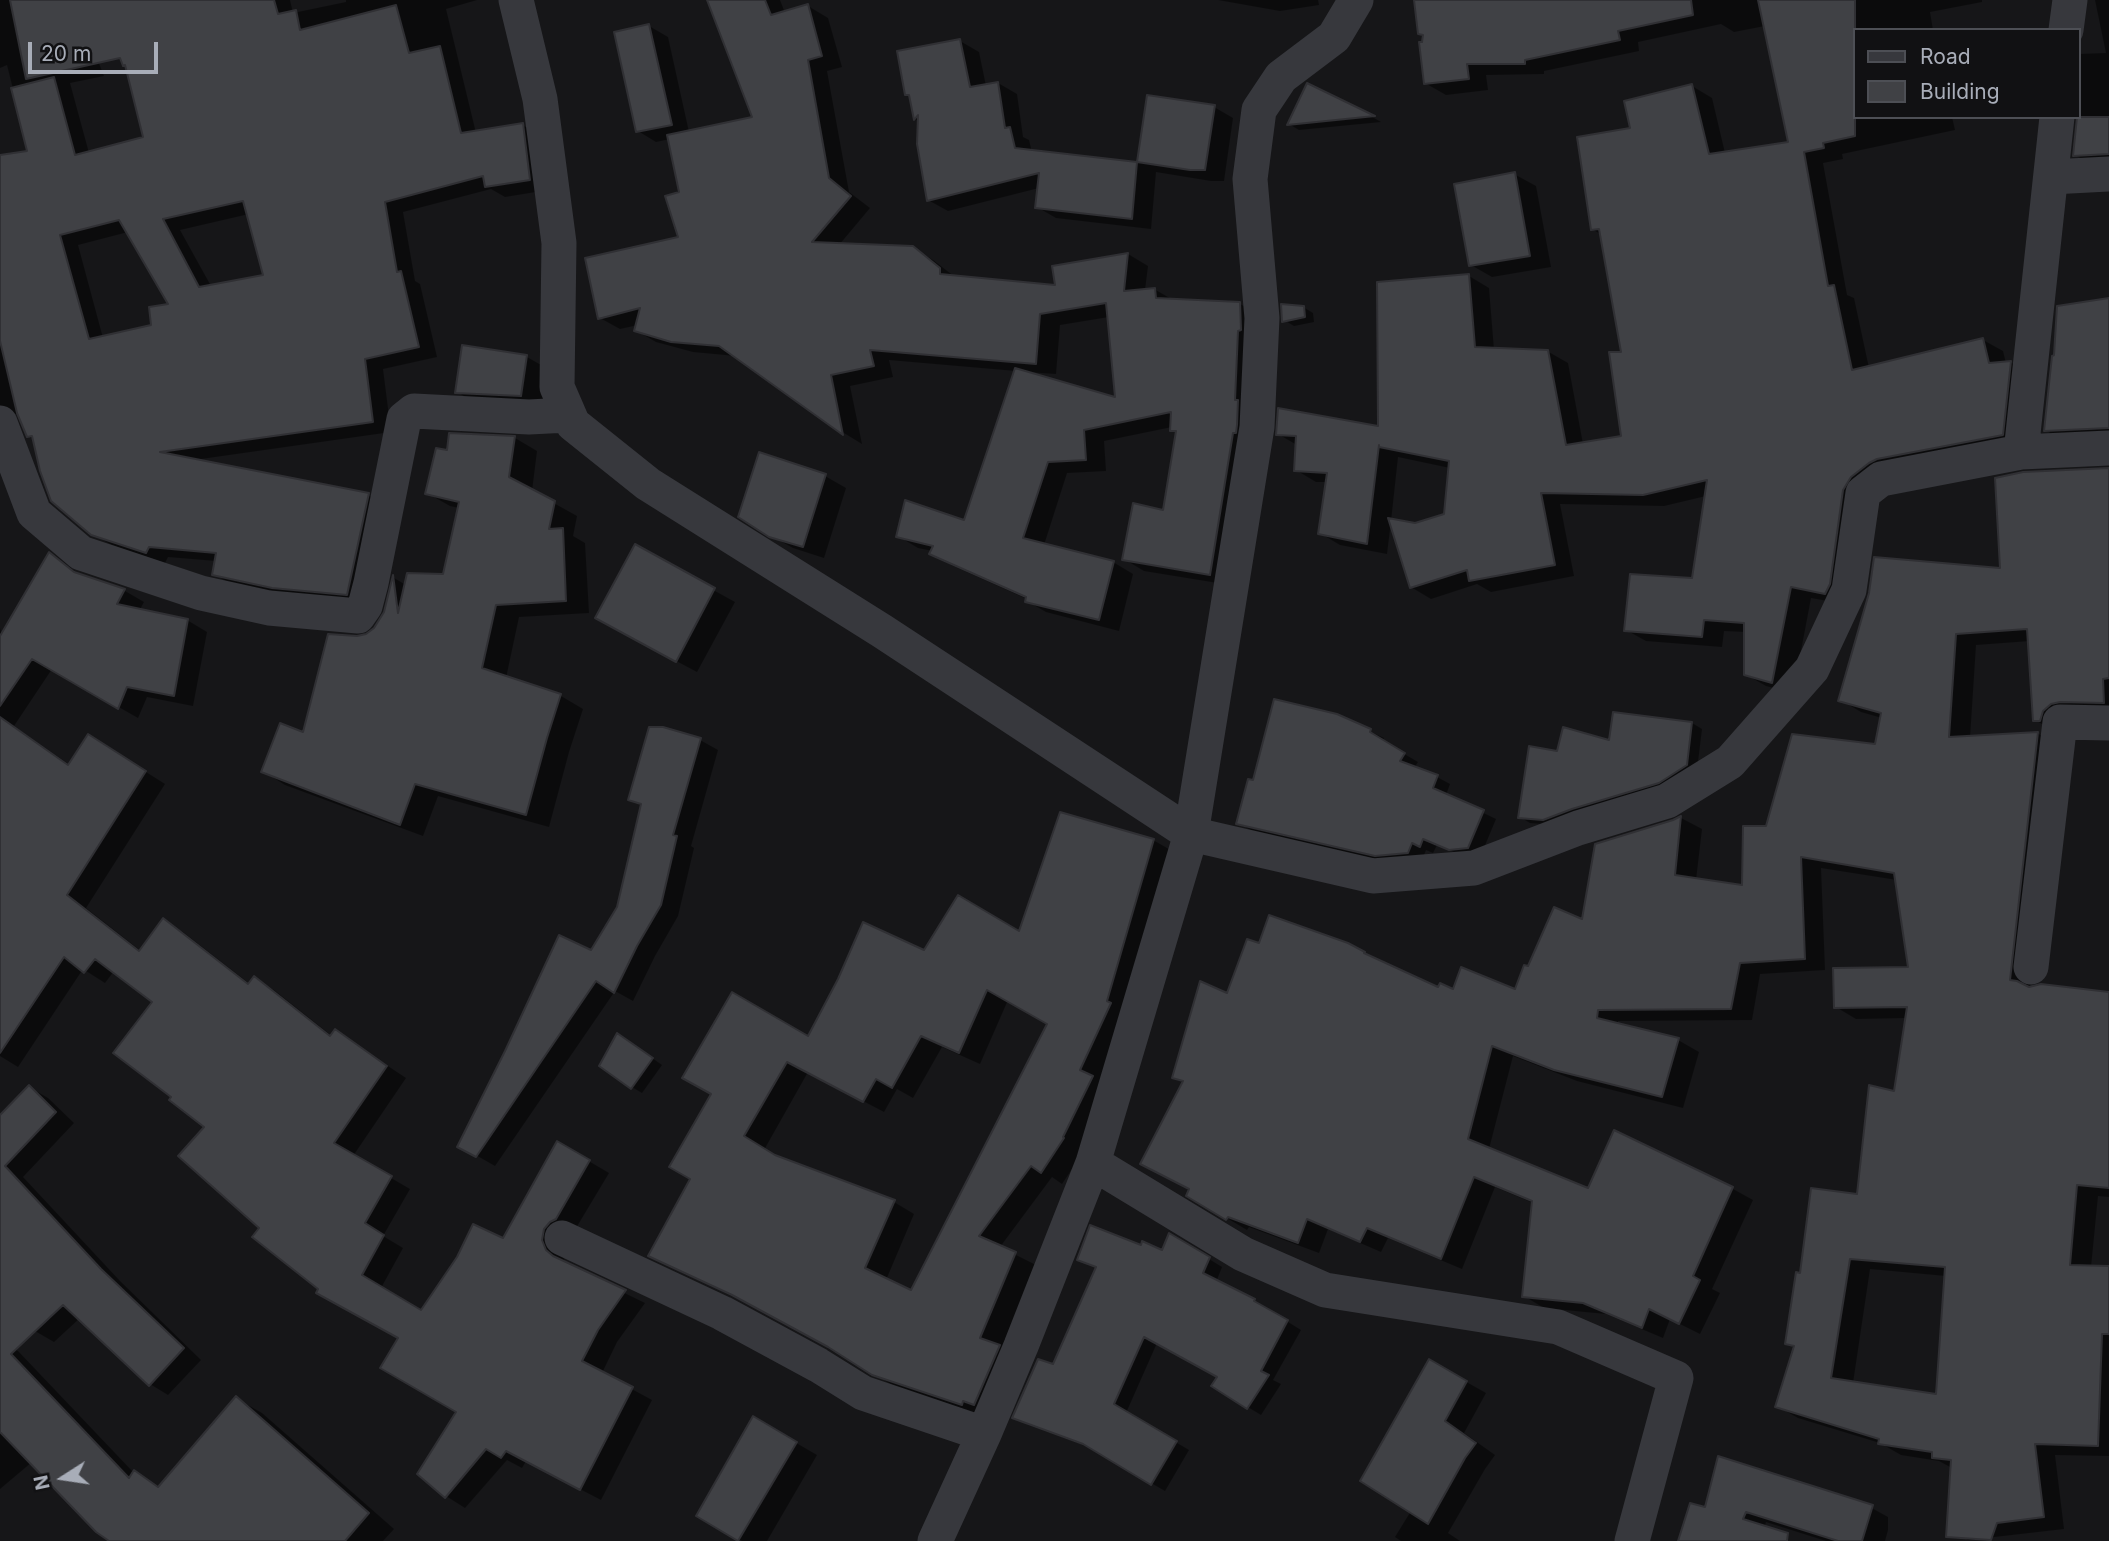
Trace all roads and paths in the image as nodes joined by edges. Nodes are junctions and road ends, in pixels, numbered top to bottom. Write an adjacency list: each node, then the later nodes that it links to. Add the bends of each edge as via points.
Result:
1 (516, 0): 8 (street, via 540,99 559,243 556,387)
2 (1356, 0): 13 (street, via 1334,37 1281,77 1259,110 1250,178 1262,318 1258,427)
3 (2070, 0): 4 (street)
4 (2066, 28)
5 (2056, 119): 7 (street)
6 (2109, 174): 7 (street)
7 (2051, 177): 11 (street)
8 (568, 415): 9 (street, via 414,411 404,419 372,583 358,616 270,608 201,593 81,553 34,513); 13 (street, via 573,424 648,484)
9 (0, 423)
10 (2109, 448): 11 (street)
11 (2021, 452): 13 (street, via 1881,479 1863,493 1849,590 1812,669 1731,762 1667,801 1578,828 1474,868 1373,876)
12 (2109, 723): 14 (street, via 2060,722)
13 (1191, 834): 15 (street)
14 (2031, 967)
15 (1093, 1163): 17 (street); 19 (street, via 1243,1254 1325,1290 1558,1327 1676,1378)
16 (562, 1238): 17 (street, via 722,1313 863,1393)
17 (984, 1434): 18 (street)
18 (935, 1541)
19 (1632, 1541)

